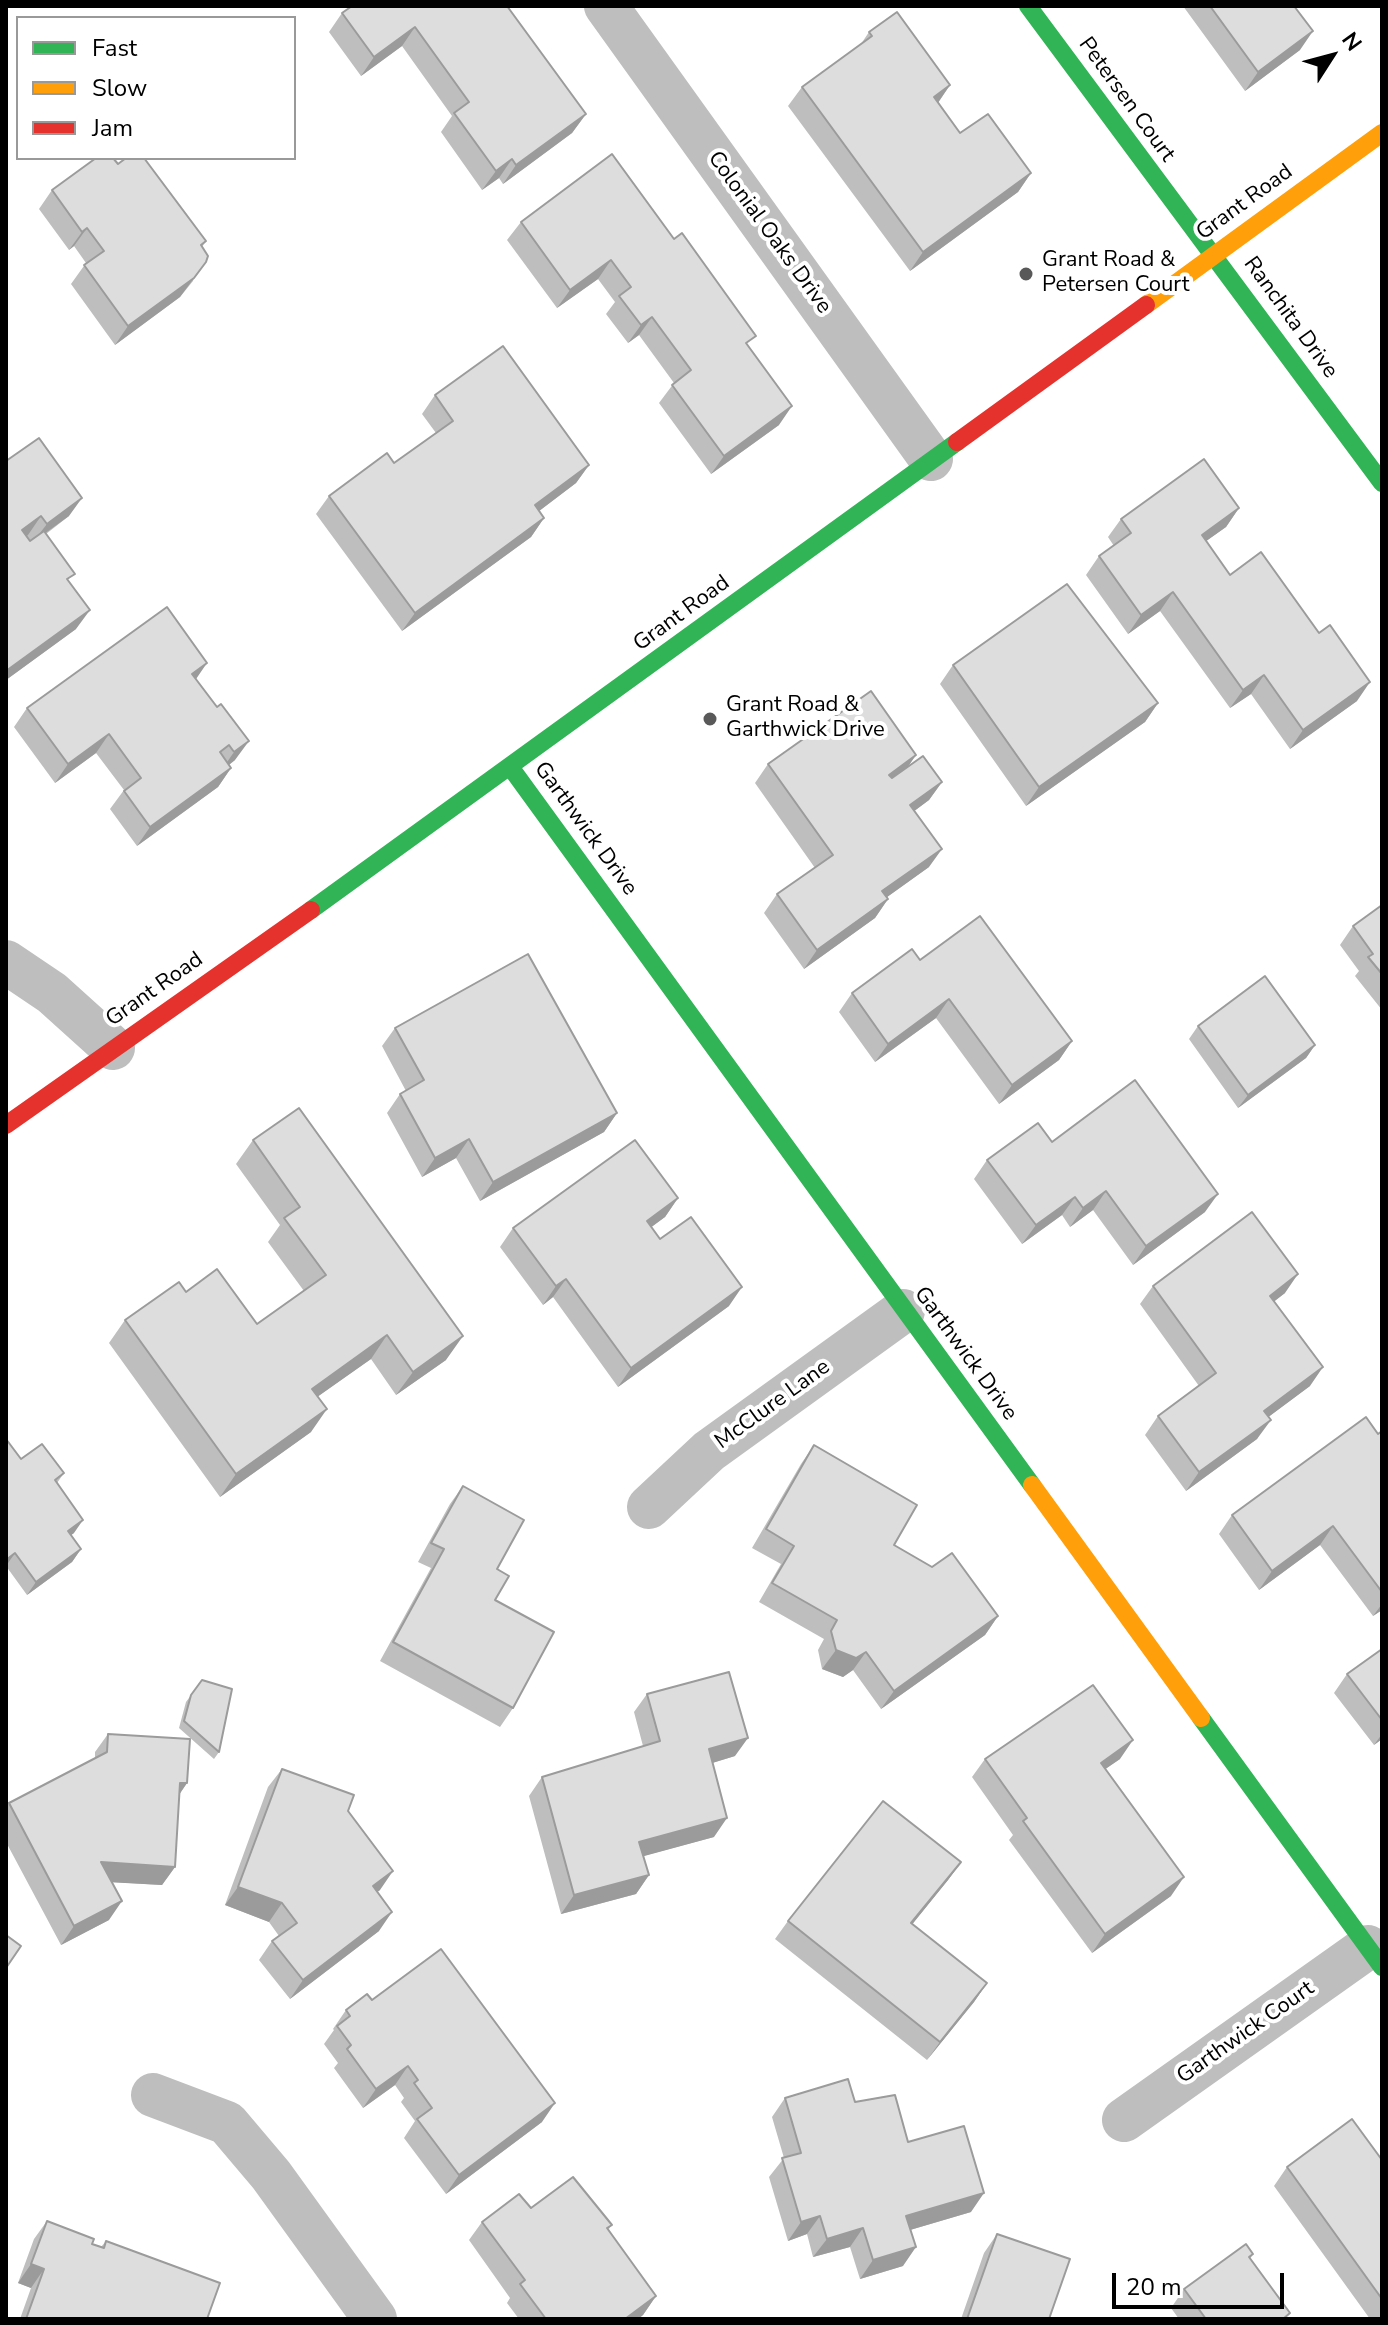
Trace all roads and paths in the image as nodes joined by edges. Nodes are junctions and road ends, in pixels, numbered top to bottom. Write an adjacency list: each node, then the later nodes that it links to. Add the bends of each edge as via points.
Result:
1 (606, 6): 6 (street, Colonial Oaks Drive)
2 (1028, 6): 4 (street, Petersen Court)
3 (1382, 133): 5 (street, Grant Road)
4 (1157, 184): 5 (street, Ranchita Drive)
5 (1214, 255): 6 (street, Grant Road); 7 (street, Ranchita Drive)
6 (931, 459): 8 (street, Grant Road)
7 (1382, 483)
8 (511, 768): 10 (street, Grant Road); 12 (street, Garthwick Drive)
9 (6, 962): 10 (street, via 52,993)
10 (113, 1048): 11 (street, Grant Road)
11 (6, 1125)
12 (903, 1311): 13 (street, McClure Lane, via 709,1451); 14 (street, Garthwick Drive)
13 (649, 1507)
14 (1375, 1957): 16 (street, Garthwick Court)
15 (153, 2095): 17 (street, via 227,2123 264,2165)
16 (1124, 2120)
17 (375, 2319)

